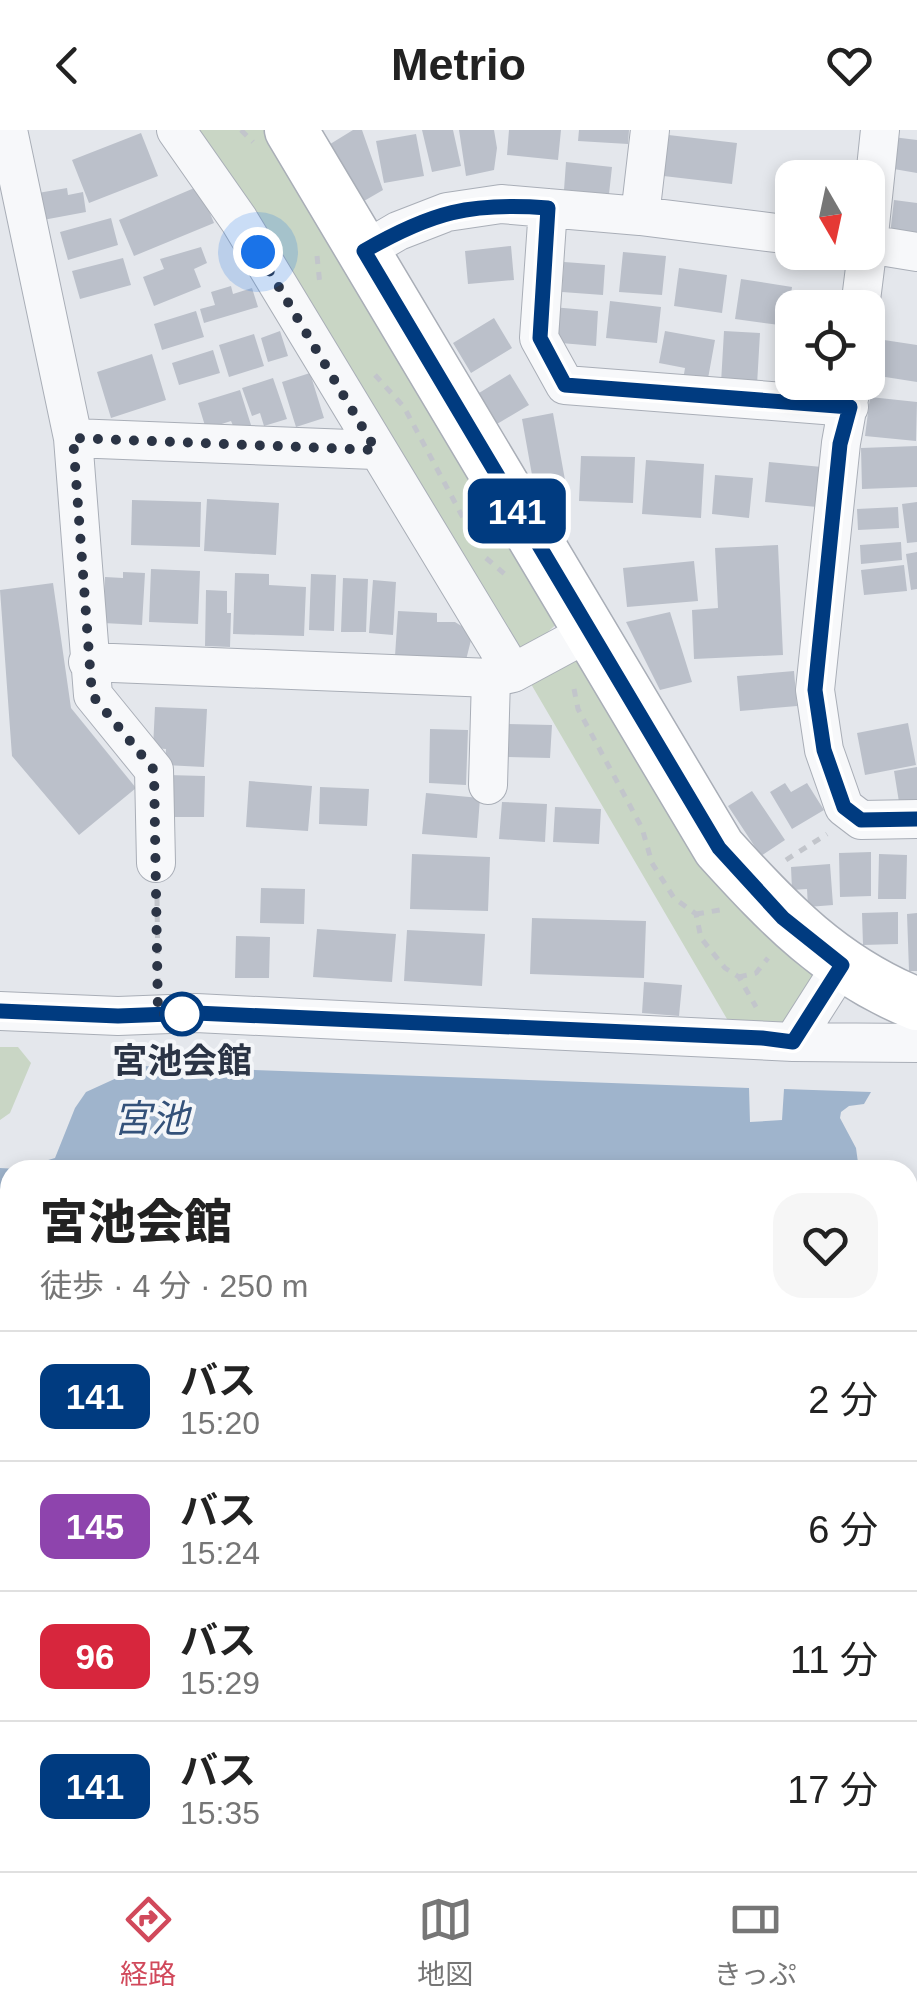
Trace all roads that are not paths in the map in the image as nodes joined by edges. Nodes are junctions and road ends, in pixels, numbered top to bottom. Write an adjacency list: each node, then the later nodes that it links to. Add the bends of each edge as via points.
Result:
1 (8, 130): 15 (street)
2 (176, 130): 16 (street, via 239,220)
3 (650, 130): 8 (street)
4 (880, 130): 6 (street)
5 (274, 138): 11 (street)
6 (877, 160)
7 (548, 208): 8 (street); 11 (street, via 501,204 447,212); 13 (street, via 540,338 565,385)
8 (640, 216): 9 (street)
9 (775, 232)
10 (885, 247): 12 (street)
11 (340, 252): 17 (street)
12 (917, 252)
13 (775, 392)
14 (850, 400): 21 (street, via 815,690 824,750 844,807 861,820)
15 (73, 438): 16 (street); 18 (street)
16 (376, 450): 19 (street)
17 (574, 640): 19 (street); 23 (street, via 719,848 783,918)
18 (88, 662): 19 (street); 22 (street, via 92,695 154,770)
19 (502, 676): 20 (street)
20 (488, 786)
21 (917, 819)
22 (156, 864)
23 (842, 965): 25 (street); 26 (street)
24 (0, 1011): 26 (street, via 313,1018)
25 (909, 1023): 26 (street)
26 (793, 1042)

